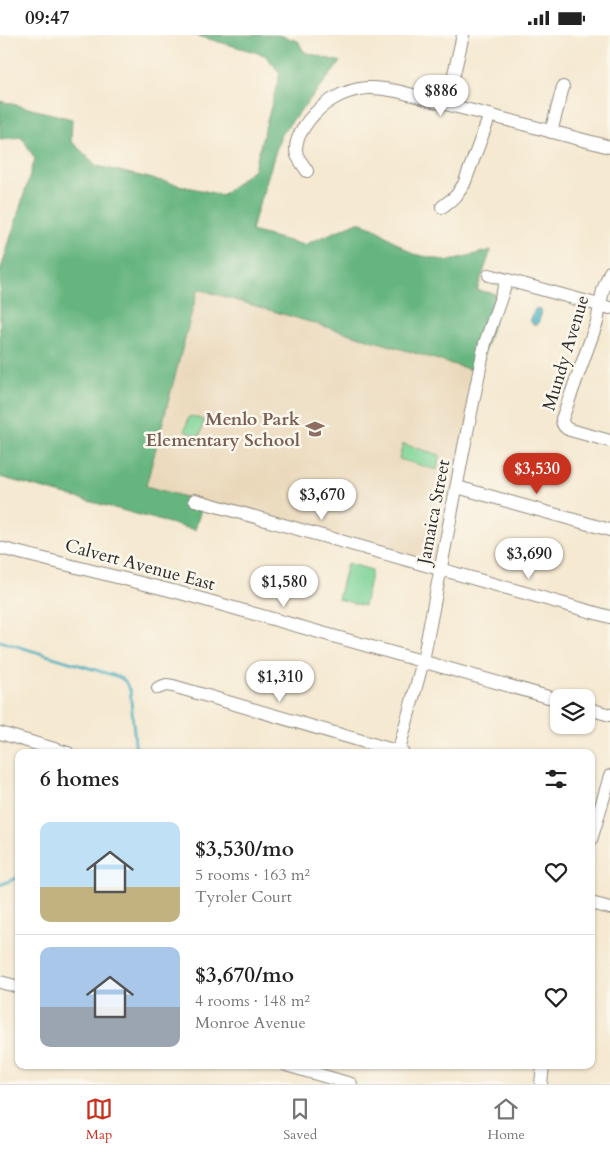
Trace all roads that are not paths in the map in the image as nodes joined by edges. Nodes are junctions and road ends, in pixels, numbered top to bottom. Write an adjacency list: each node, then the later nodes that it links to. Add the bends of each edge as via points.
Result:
1 (463, 35): 3 (street)
2 (563, 87): 5 (street)
3 (447, 104): 4 (street); 7 (street, via 380,88 340,95 314,113 300,135 297,155)
4 (490, 115): 5 (street); 8 (street, via 464,184 456,196)
5 (551, 132): 6 (street)
6 (610, 147)
7 (307, 171)
8 (442, 207)
9 (610, 272): 12 (street, Mundy Avenue, via 603,290)
10 (489, 275): 11 (street)
11 (507, 280): 12 (street); 14 (street, Jamaica Street, via 485,343)
12 (605, 306): 13 (street, Mundy Avenue, via 562,423 566,429)
13 (610, 441)
14 (457, 487): 16 (street); 18 (street, Jamaica Street)
15 (195, 500): 18 (street)
16 (610, 530)
17 (0, 548): 20 (street, Calvert Avenue East, via 177,592)
18 (441, 569): 19 (street); 20 (street, Jamaica Street)
19 (610, 617)
20 (423, 661): 22 (street, Calvert Avenue East); 28 (street, Jamaica Street)
21 (158, 688): 27 (street, via 173,686)
22 (550, 697)
23 (595, 711): 24 (street)
24 (610, 715)
25 (0, 733): 26 (street)
26 (54, 749)
27 (390, 749)
28 (401, 749)
29 (610, 776): 30 (street)
30 (601, 808): 31 (street)
31 (595, 828)
32 (595, 904): 33 (street)
33 (610, 908)
34 (0, 982): 35 (street)
35 (15, 986)
36 (300, 1069): 38 (street)
37 (542, 1069): 39 (street)
38 (351, 1084)
39 (541, 1084)

